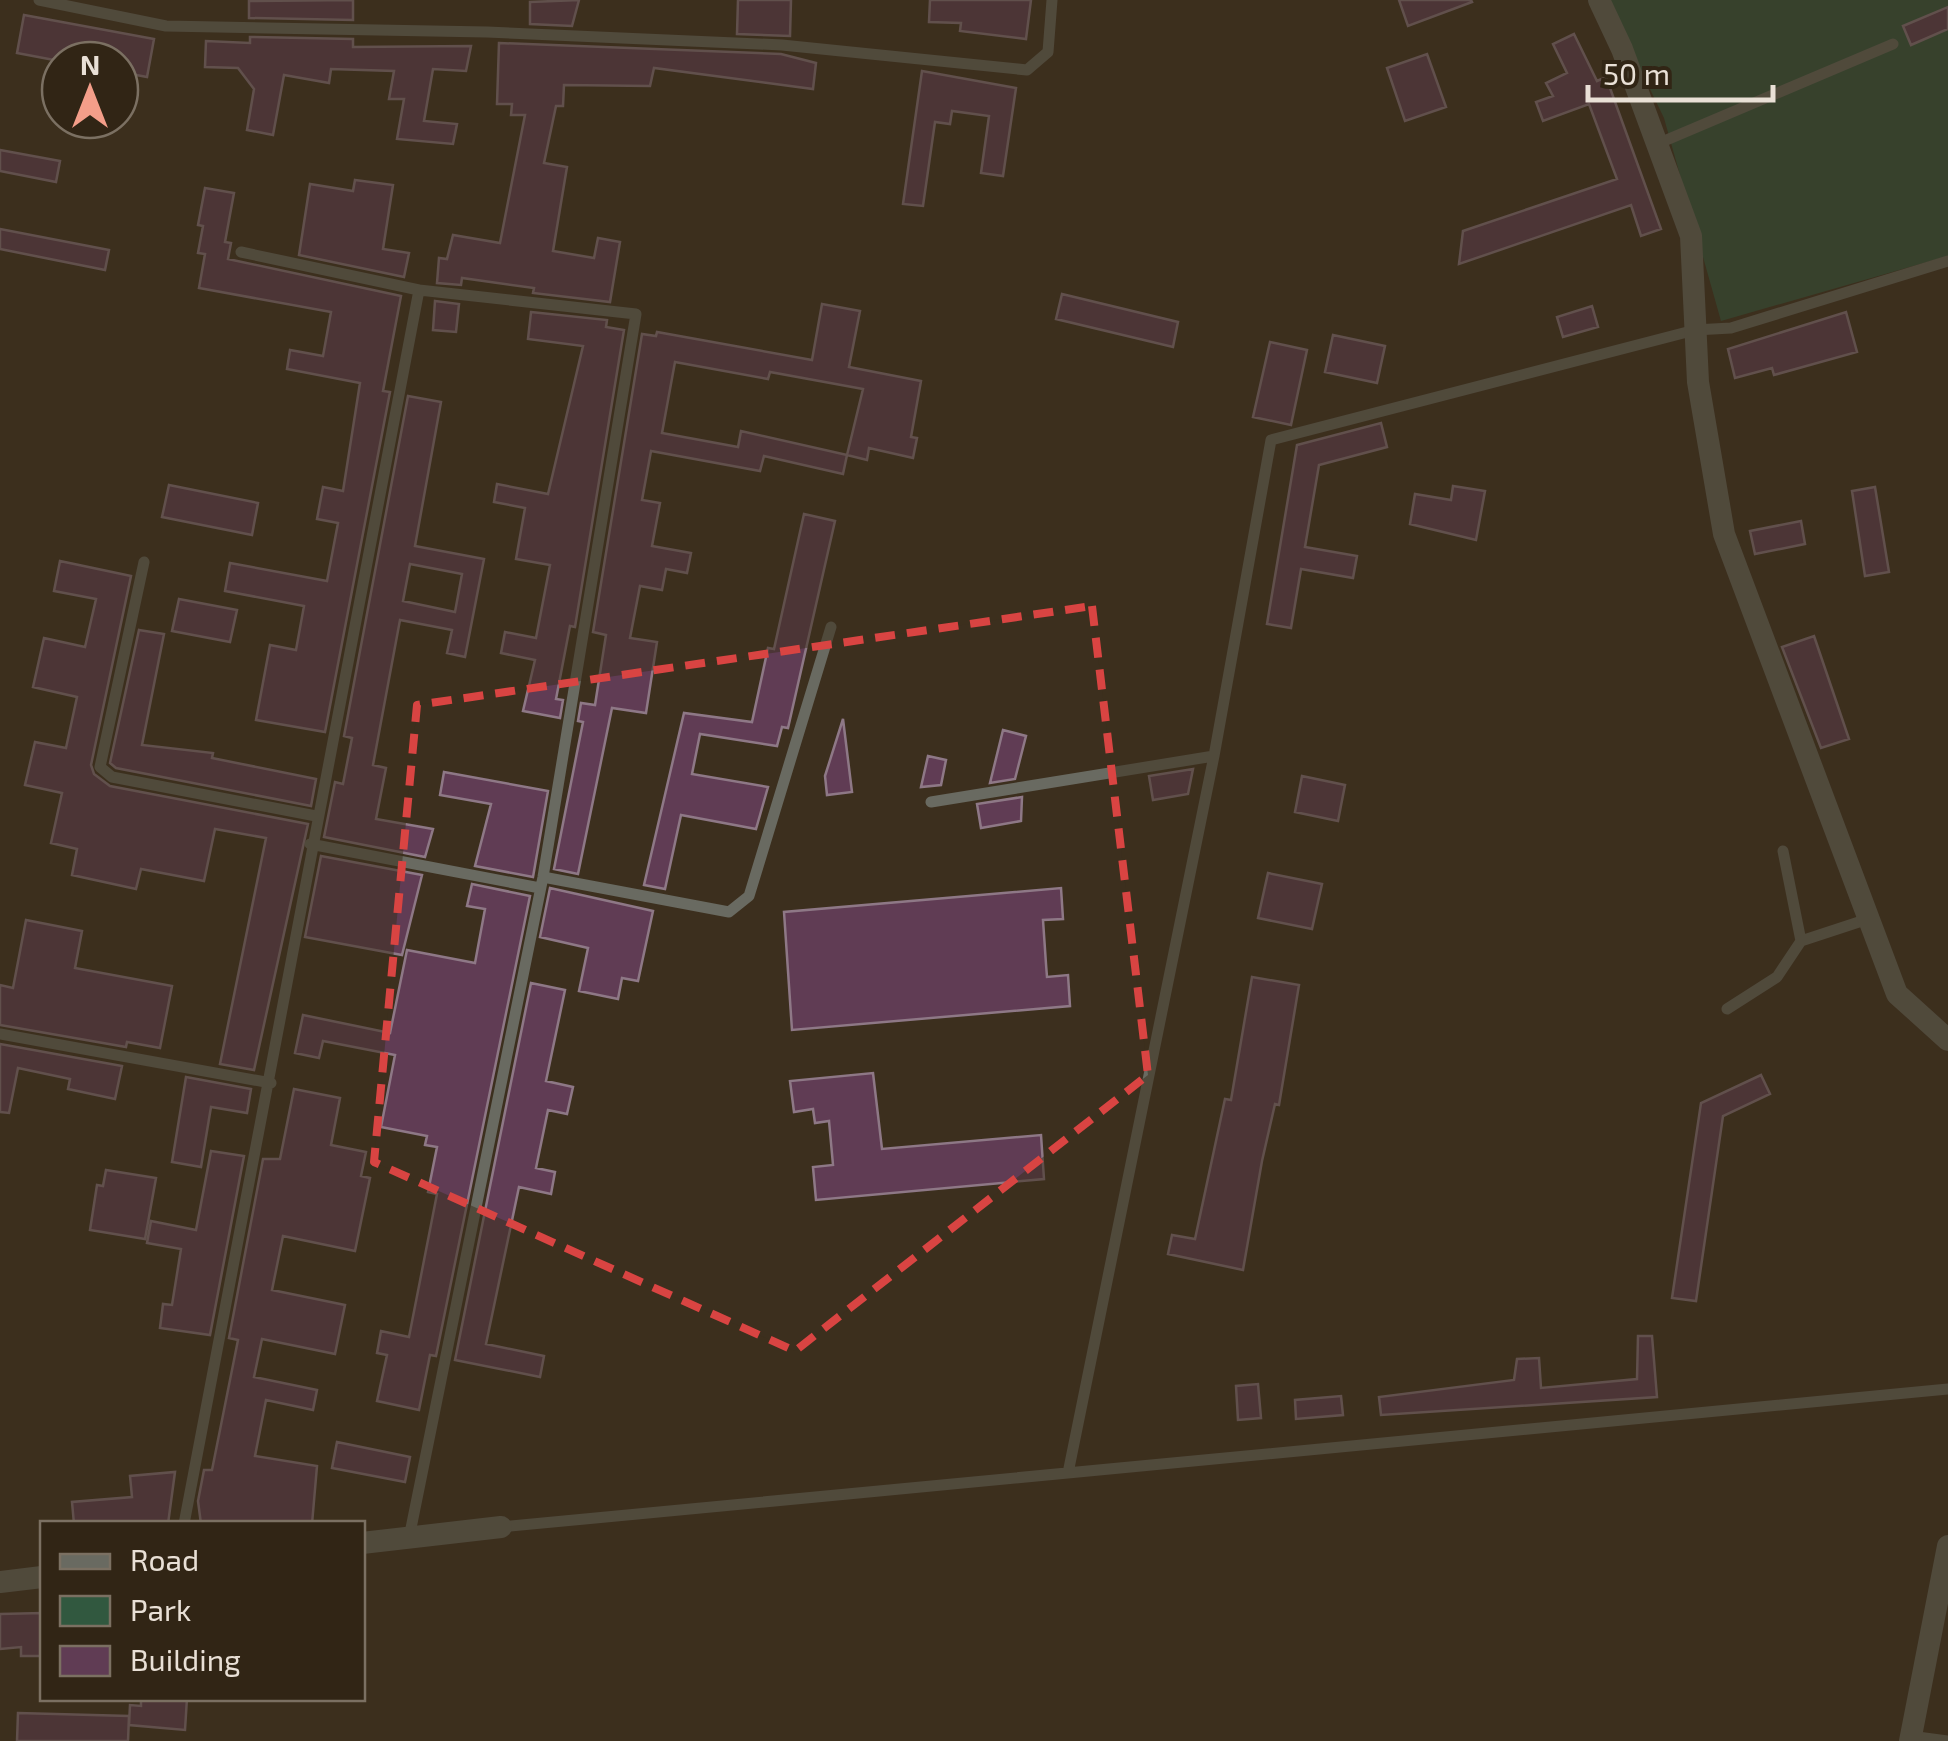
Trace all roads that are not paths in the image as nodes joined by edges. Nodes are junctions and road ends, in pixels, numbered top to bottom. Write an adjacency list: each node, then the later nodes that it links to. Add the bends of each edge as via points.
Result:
1 (40, 0): 2 (lane, via 166,26 782,45 1028,70 1048,52)
2 (1052, 0)
3 (1598, 0): 5 (street)
4 (1893, 44): 5 (lane)
5 (1657, 144): 9 (street, via 1691,236)
6 (241, 252): 8 (lane)
7 (1948, 261): 9 (lane, via 1731,328)
8 (420, 290): 14 (lane); 17 (lane, via 636,314)
9 (1695, 330): 12 (lane, via 1270,440); 18 (street, via 1724,534)
10 (144, 562): 14 (lane, via 100,767 112,777)
11 (830, 627): 17 (lane, via 748,896 728,912)
12 (1214, 756): 13 (lane); 25 (lane)
13 (932, 802)
14 (316, 816): 15 (lane)
15 (310, 844): 17 (lane); 23 (lane)
16 (1783, 851): 19 (lane)
17 (541, 882): 28 (lane)
18 (1868, 919): 19 (lane); 22 (street, via 1897,994)
19 (1802, 941): 20 (lane, via 1777,977)
20 (1727, 1008)
21 (0, 1034): 23 (lane)
22 (1948, 1040)
23 (271, 1083): 26 (lane)
24 (1948, 1390): 25 (lane)
25 (1068, 1473): 27 (lane)
26 (185, 1521)
27 (501, 1527): 28 (street)
28 (409, 1538): 29 (street)
29 (365, 1542)
30 (1948, 1546): 33 (street)
31 (40, 1577): 32 (street)
32 (0, 1582)
33 (1910, 1738): 34 (lane)
34 (1948, 1741)

